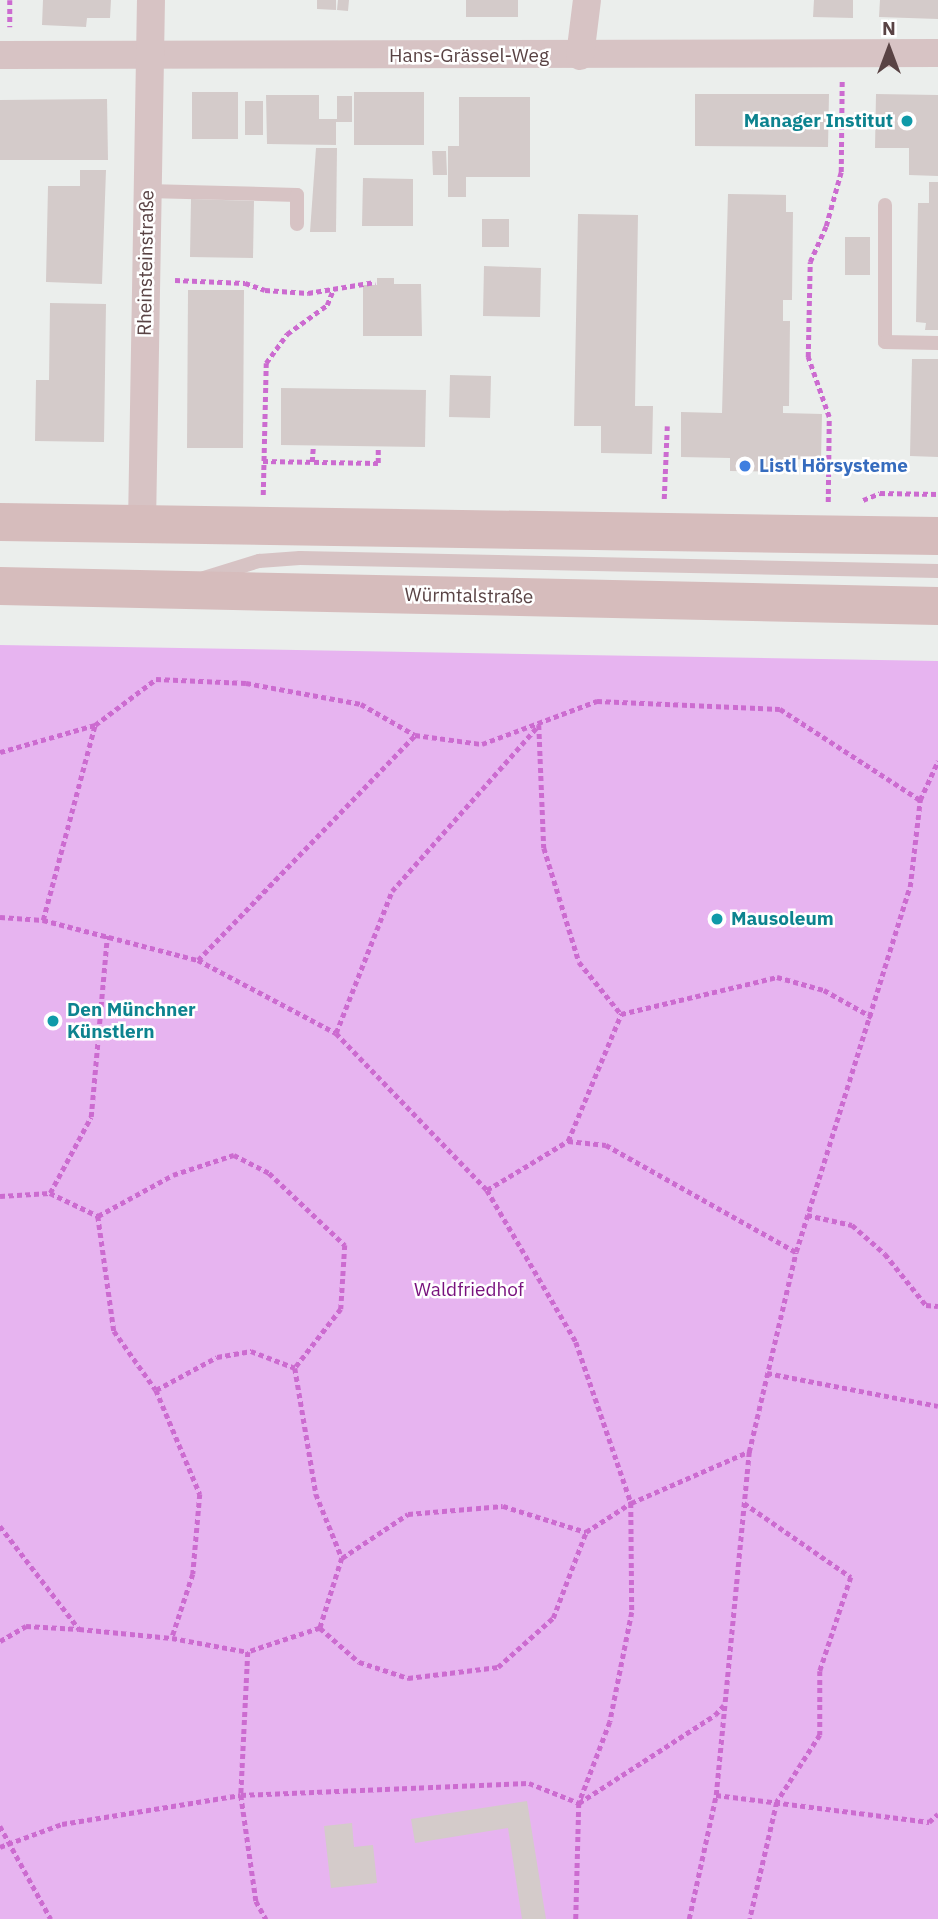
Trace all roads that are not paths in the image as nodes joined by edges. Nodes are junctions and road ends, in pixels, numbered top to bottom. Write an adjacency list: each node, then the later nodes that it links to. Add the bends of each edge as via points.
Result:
1 (151, 0): 5 (street, Rheinsteinstraße)
2 (587, 0): 6 (street)
3 (938, 53): 6 (street, Hans-Grässel-Weg)
4 (0, 55): 5 (street, Hans-Grässel-Weg)
5 (150, 55): 6 (street, Hans-Grässel-Weg); 7 (street, Rheinsteinstraße)
6 (580, 56)
7 (147, 191): 9 (lane, via 297,195); 12 (street, Rheinsteinstraße)
8 (885, 205): 10 (lane, via 885,342)
9 (297, 224)
10 (938, 343)
11 (0, 522): 12 (main road)
12 (142, 525): 13 (main road)
13 (938, 536)
14 (938, 571): 16 (lane, via 300,558 259,561)
15 (0, 586): 16 (main road, Würmtalstraße)
16 (173, 588): 17 (main road, Würmtalstraße)
17 (938, 606)

